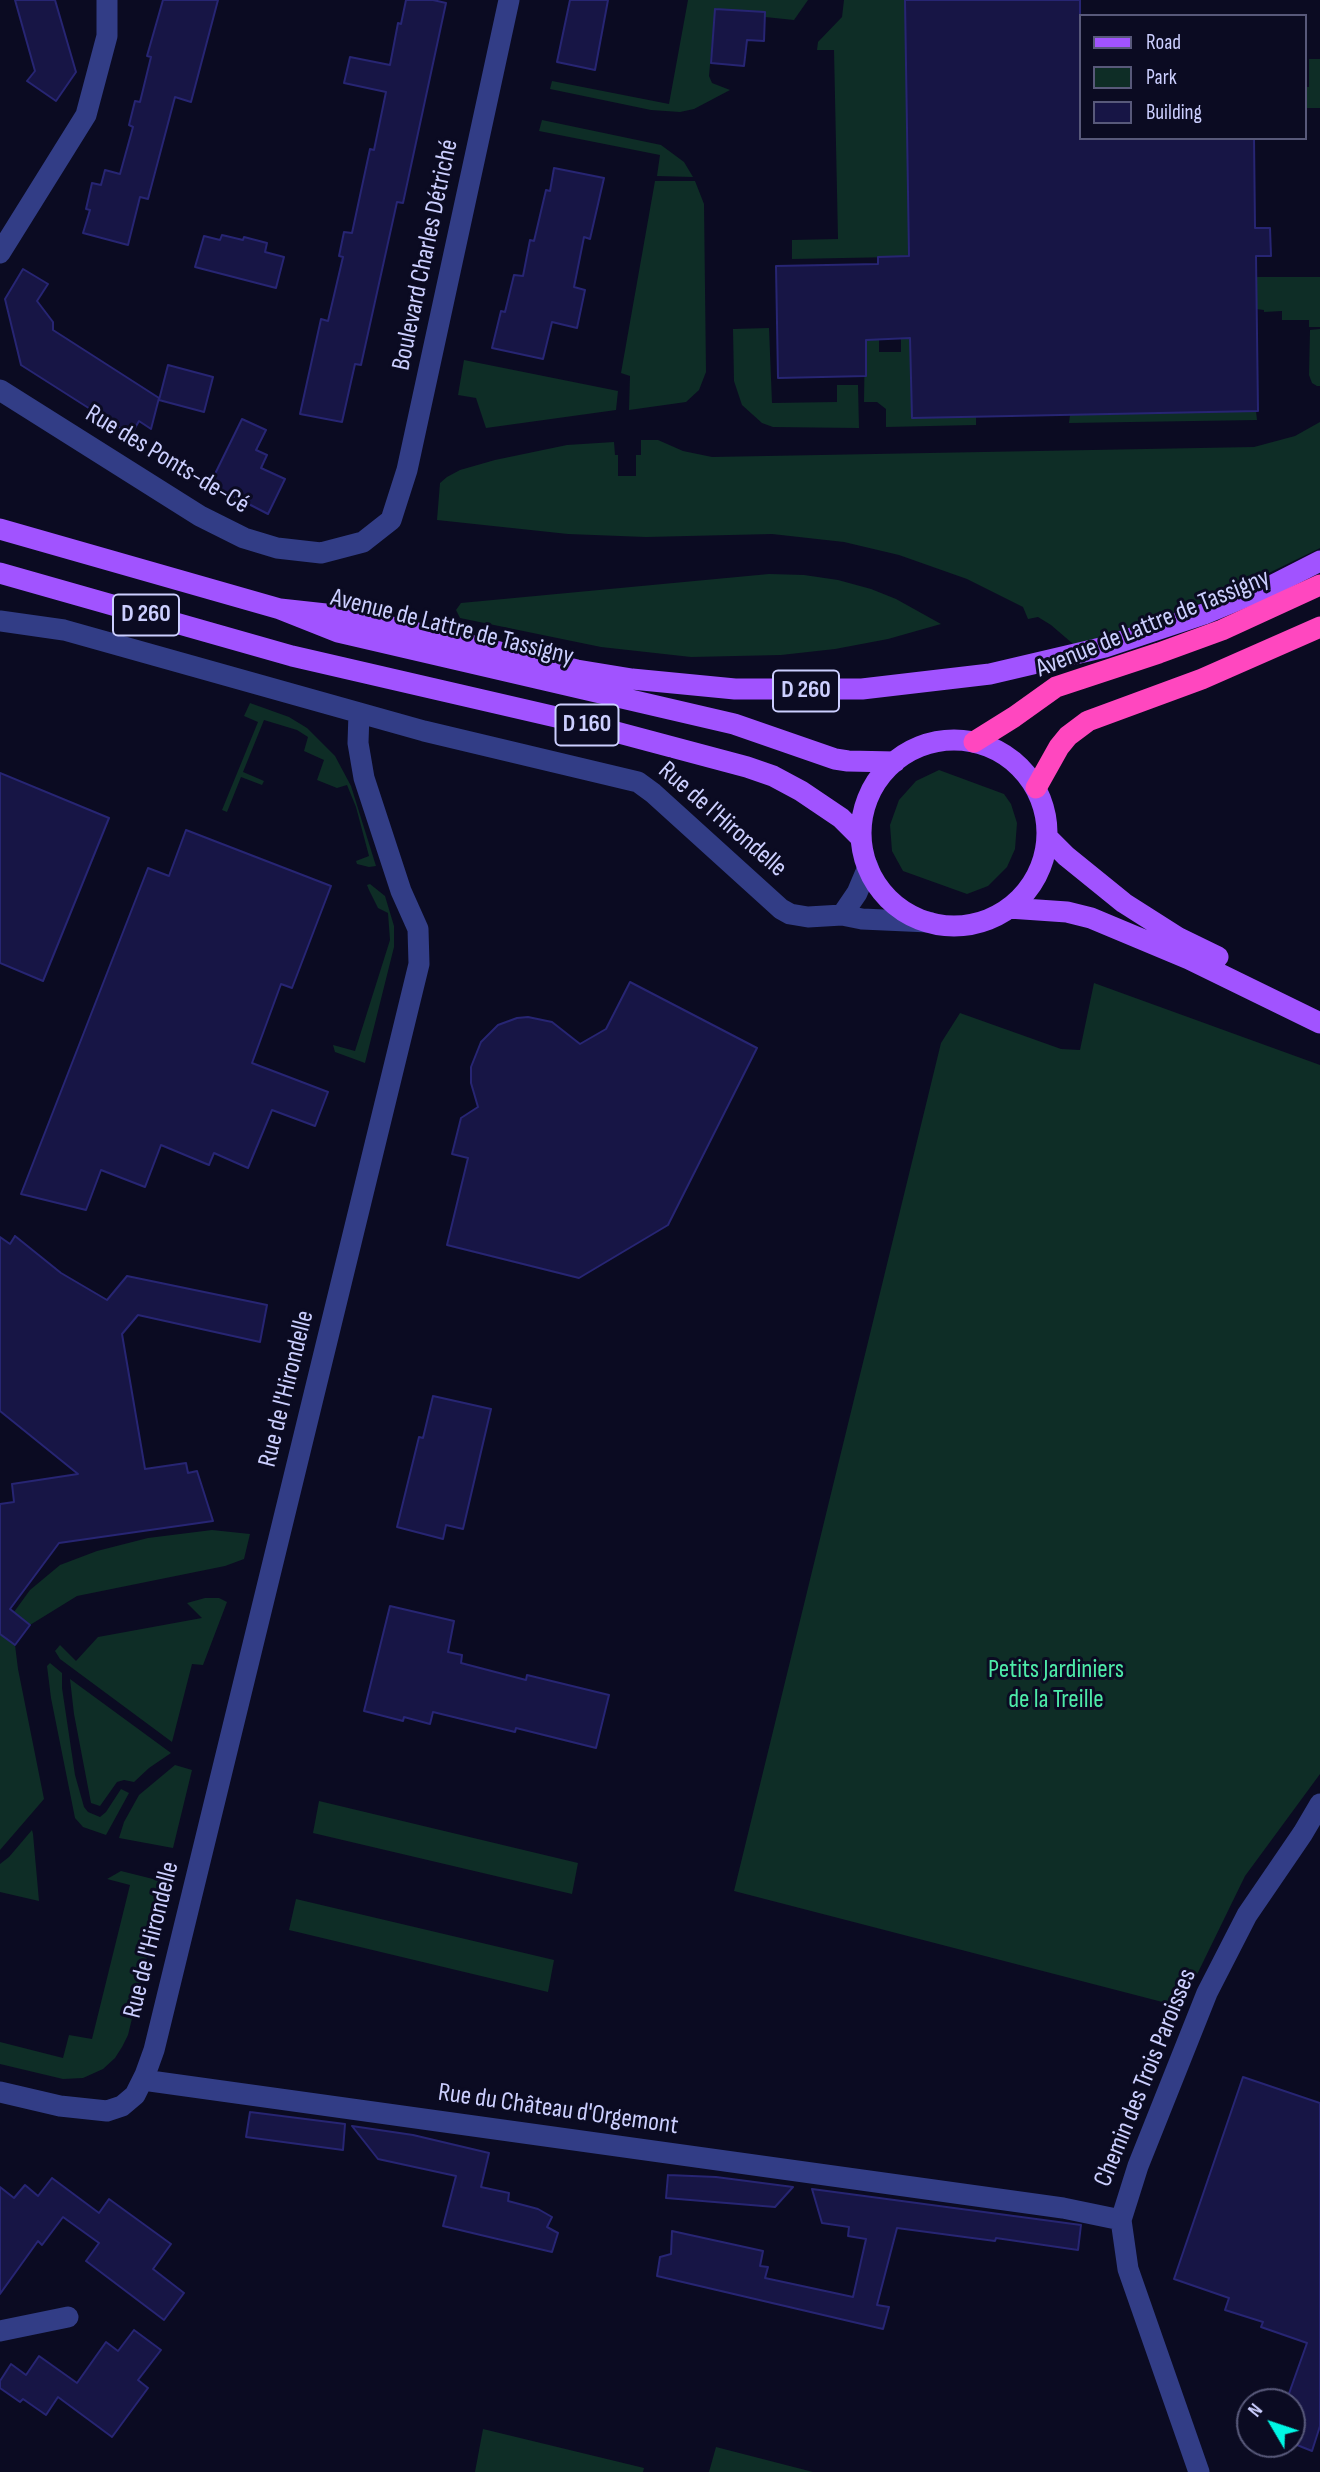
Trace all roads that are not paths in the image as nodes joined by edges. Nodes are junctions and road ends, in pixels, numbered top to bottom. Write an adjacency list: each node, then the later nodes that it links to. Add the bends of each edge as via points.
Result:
1 (107, 0): 3 (street, via 107,36 86,115)
2 (509, 0): 5 (street, Boulevard Charles Détriché, via 429,374)
3 (0, 253)
4 (0, 390): 5 (street, Rue des Ponts-de-Cé, via 200,516 244,538 277,548 321,553 363,542)
5 (391, 520)
6 (0, 529): 10 (main road, Avenue de Lattre de Tassigny / D 260)
7 (1320, 561): 10 (main road, D 260, via 1204,614 1105,647 990,674 862,689 735,689 632,680 344,616)
8 (0, 573): 13 (main road, D 260)
9 (1320, 585): 15 (highway, Avenue de Lattre de Tassigny, via 1222,630 1056,687)
10 (280, 609): 16 (main road, Avenue de Lattre de Tassigny / D 260, via 338,632 734,724 835,759)
11 (0, 621): 14 (street, Rue de l'Hirondelle, via 64,630)
12 (1320, 627): 17 (highway, via 1202,679 1088,721 1059,747)
13 (292, 656): 19 (main road, D 160, via 747,766 801,791)
14 (359, 713): 22 (street, Rue de l'Hirondelle, via 638,782 781,909 808,917); 27 (street, Rue de l'Hirondelle, via 364,778 418,929 419,964)
15 (974, 742): 16 (main road, via 932,743); 17 (main road, via 1005,755 1023,769)
16 (895, 762): 19 (main road, via 869,796)
17 (1035, 788): 18 (main road, via 1044,806)
18 (1047, 837): 21 (main road, via 1038,873); 24 (main road, via 1089,877 1153,923)
19 (862, 838): 20 (main road)
20 (868, 867): 22 (street); 23 (main road, via 889,899)
21 (1009, 908): 23 (main road, via 966,925); 25 (main road, via 1091,918 1189,959)
22 (842, 915): 23 (street, Rue de l'Hirondelle)
23 (929, 922)
24 (1320, 1008)
25 (1320, 1023)
26 (1320, 1804): 29 (street, Chemin des Trois Paroisses, via 1247,1915 1208,1993)
27 (143, 2080): 28 (street, via 135,2095 107,2111); 29 (street, Rue du Château d'Orgemont, via 1063,2208)
28 (0, 2092)
29 (1121, 2220): 32 (street, Chemin des Trois Paroisses, via 1128,2269)
30 (68, 2317): 31 (street)
31 (0, 2330)
32 (1199, 2472)

